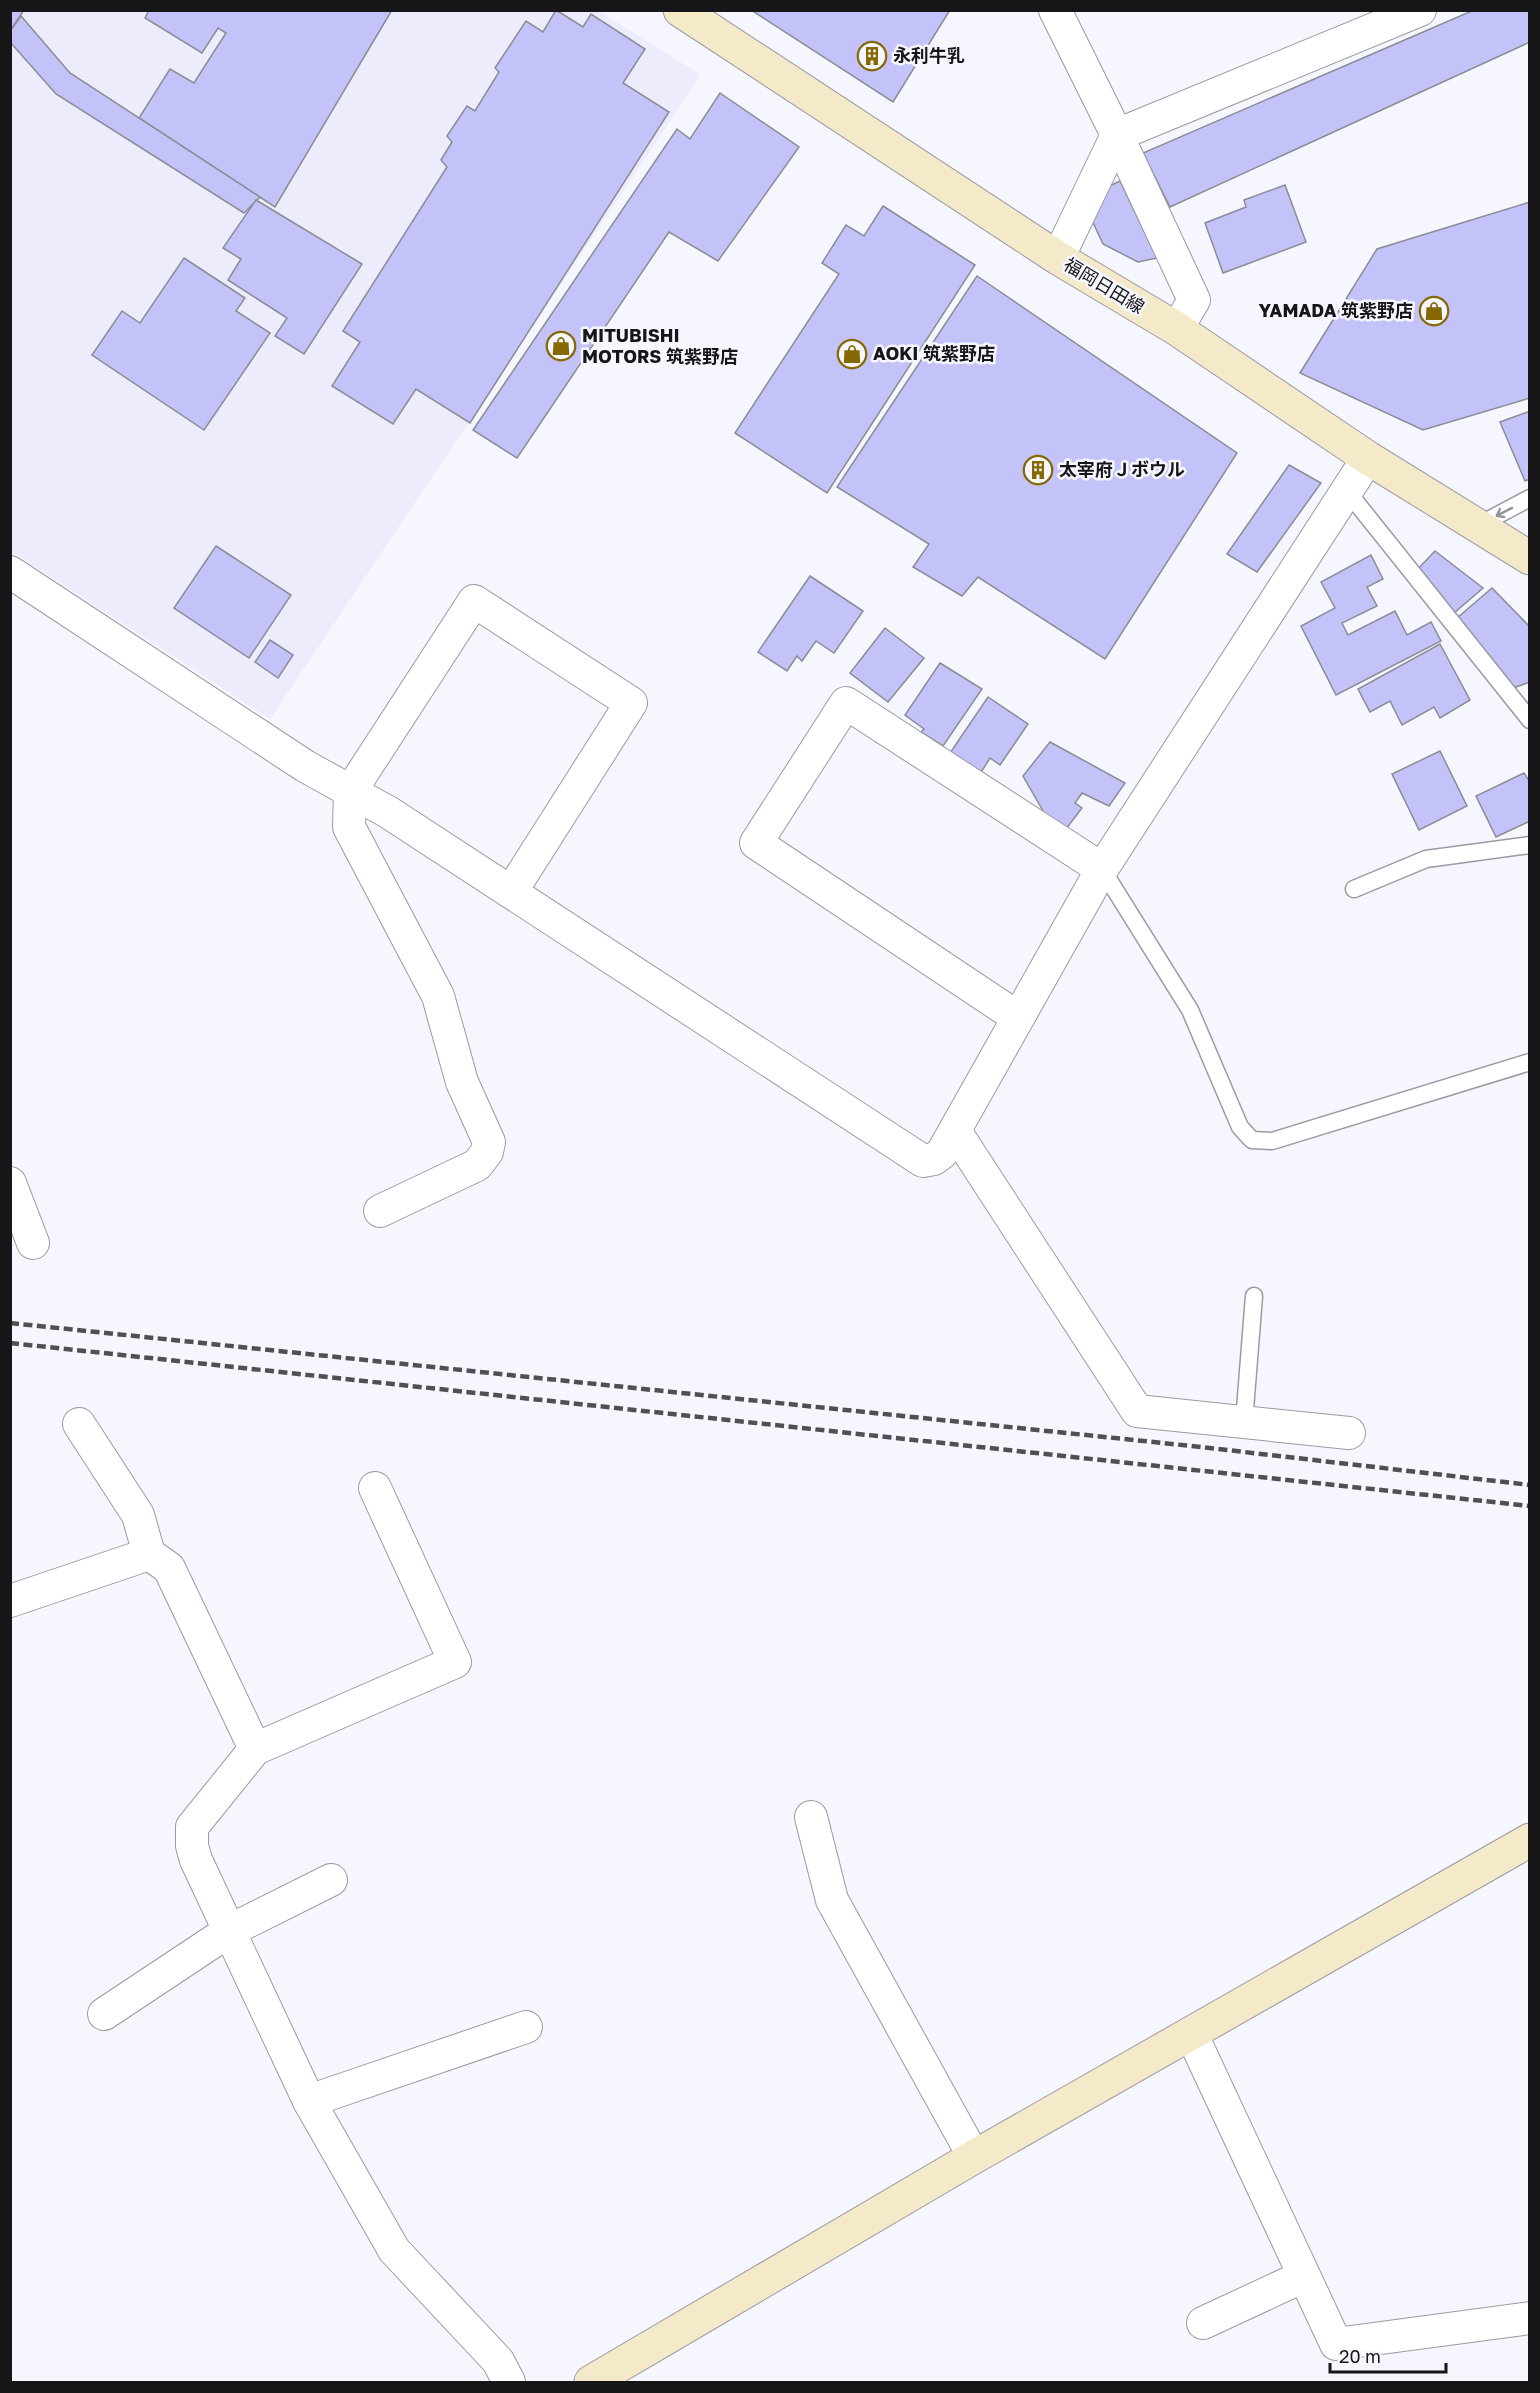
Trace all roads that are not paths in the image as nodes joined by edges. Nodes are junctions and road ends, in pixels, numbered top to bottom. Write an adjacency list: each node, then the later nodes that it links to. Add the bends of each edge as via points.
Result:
1 (680, 10): 5 (street, 福岡日田線)
2 (1055, 10): 4 (street)
3 (1420, 10): 4 (street)
4 (1117, 135): 5 (street); 6 (street, via 1194,300)
5 (1058, 258): 6 (street, 福岡日田線)
6 (1177, 329): 7 (street, 福岡日田線)
7 (1368, 458): 8 (street); 10 (street, 福岡日田線)
8 (1347, 491): 13 (lane); 16 (street)
9 (1530, 498): 10 (lane, one-way to 10)
10 (1479, 525): 11 (street, 福岡日田線)
11 (1530, 558)
12 (10, 572): 14 (street)
13 (1530, 720)
14 (350, 792): 18 (street, via 388,812); 18 (street, via 474,601 632,703); 23 (street, via 349,827 438,996 462,1082 489,1142 477,1165)
15 (1530, 845): 17 (lane, via 1426,859)
16 (1102, 869): 19 (street); 19 (street, via 846,703 756,843); 20 (lane, via 1190,1010 1240,1127 1252,1140 1272,1141)
17 (1354, 889)
18 (511, 892): 21 (street, via 923,1161 942,1153)
19 (1017, 1017): 21 (street)
20 (1530, 1062)
21 (955, 1131): 26 (street, via 1137,1411)
22 (10, 1183): 24 (street)
23 (380, 1211)
24 (33, 1243)
25 (1254, 1296): 26 (lane)
26 (1244, 1422): 28 (street)
27 (79, 1424): 30 (street, via 138,1515)
28 (1348, 1433)
29 (375, 1488): 32 (street, via 455,1662)
30 (150, 1554): 31 (street); 32 (street, via 169,1568)
31 (10, 1601)
32 (255, 1749): 36 (street, via 192,1827 196,1860)
33 (811, 1817): 41 (street, via 832,1900)
34 (1530, 1840): 39 (street)
35 (331, 1880): 36 (street)
36 (229, 1931): 37 (street); 40 (street)
37 (104, 2014)
38 (526, 2027): 40 (street)
39 (1191, 2033): 41 (street); 42 (street)
40 (309, 2101): 46 (street, via 394,2250 498,2361)
41 (974, 2157): 45 (street)
42 (1304, 2276): 43 (street, via 1335,2344); 44 (street)
43 (1530, 2318)
44 (1203, 2323)
45 (607, 2379)
46 (508, 2382)

